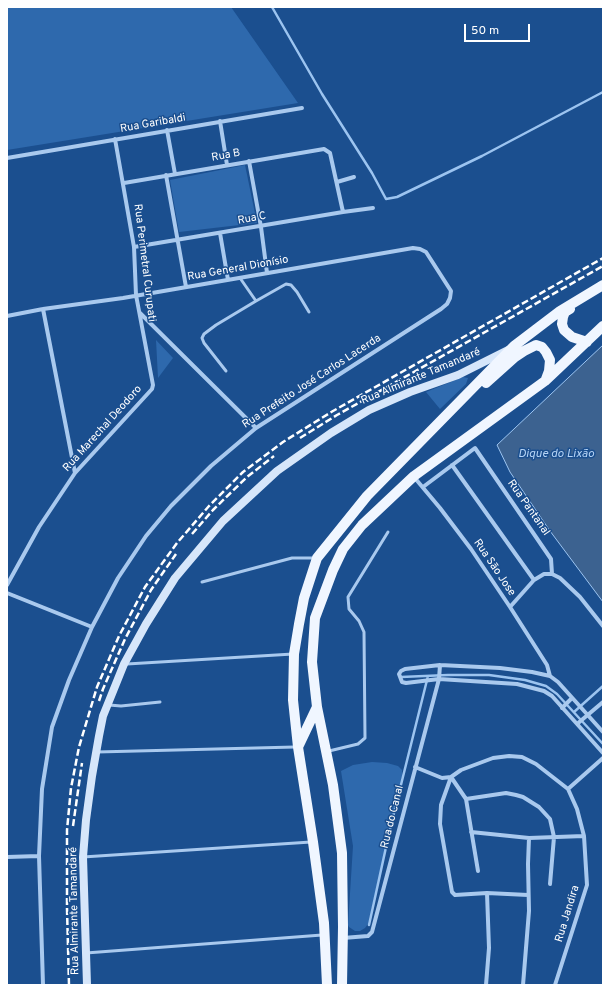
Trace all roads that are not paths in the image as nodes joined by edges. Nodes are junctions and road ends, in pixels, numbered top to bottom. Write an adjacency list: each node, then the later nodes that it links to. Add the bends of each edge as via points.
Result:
1 (302, 108): 2 (street, Rua Garibaldi)
2 (220, 121): 3 (street, Rua Garibaldi); 7 (street)
3 (167, 130): 4 (street, Rua Garibaldi); 8 (street)
4 (115, 139): 5 (street, Rua Garibaldi); 12 (street, Rua Perimetral Curupati)
5 (7, 158)
6 (249, 161): 7 (street, Rua B); 11 (street, Rua B, via 324,149 330,153); 15 (street)
7 (227, 165): 8 (street, Rua B)
8 (175, 174): 9 (street, Rua B)
9 (166, 175): 12 (street, Rua B); 17 (street)
10 (354, 177): 11 (street)
11 (337, 182): 14 (street)
12 (124, 183): 18 (street, Rua Perimetral Curupati)
13 (373, 208): 14 (street, Rua C)
14 (343, 212): 15 (street, Rua C)
15 (261, 227): 16 (street, Rua C); 19 (street)
16 (220, 234): 17 (street, Rua C); 21 (street)
17 (178, 241): 18 (street, Rua C); 23 (street)
18 (134, 247): 26 (street, Rua Perimetral Curupati)
19 (267, 274): 20 (street, Rua General Dionísio); 24 (street, Rua General Dionísio, via 413,248 426,252)
20 (240, 278): 21 (street, Rua General Dionísio); 27 (lane)
21 (228, 280): 23 (street, Rua General Dionísio)
22 (603, 285): 25 (main road)
23 (186, 287): 26 (street, Rua General Dionísio)
24 (451, 291): 39 (street, Rua Prefeito José Carlos Lacerda, via 447,304 441,309)
25 (592, 292): 33 (main road, via 562,318 564,330 568,335); 34 (main road, via 560,311)
26 (136, 296): 28 (street, Rua General Dionísio); 30 (street, Rua Perimetral Curupati)
27 (256, 301): 29 (lane, via 286,284 291,285); 35 (lane, via 204,334 202,338)
28 (43, 309): 31 (street, Rua General Dionísio); 41 (street)
29 (309, 312)
30 (140, 313): 37 (street, Rua Perimetral Curupati, via 153,382); 39 (street)
31 (7, 316)
32 (603, 326): 33 (main road)
33 (587, 342): 36 (main road)
34 (514, 346): 38 (main road); 55 (main road, Rua Almirante Tamandaré, via 458,375 369,410 277,471 223,521 175,578)
35 (226, 371)
36 (545, 381): 38 (main road, via 550,371 550,360 542,347 536,345 515,357 481,388); 42 (main road)
37 (152, 389): 41 (street, Rua Marechal Deodoro)
38 (451, 410): 45 (main road, via 367,496)
39 (256, 428): 53 (street, Rua Prefeito José Carlos Lacerda, via 211,466 171,506 146,536 118,578)
40 (452, 465): 43 (street, Rua Pantanal); 46 (street, Rua Pantanal, via 475,448 552,559); 47 (street)
41 (75, 473): 49 (street, Rua Marechal Deodoro)
42 (414, 476): 43 (street, Rua Sāo Jose); 64 (main road, via 362,526 343,549 333,570 315,618 312,662)
43 (423, 487): 51 (street, Rua Sāo Jose, via 471,549)
44 (388, 532): 69 (lane, via 348,597 347,603 364,632 365,738 358,744)
45 (317, 558): 48 (lane, via 292,558); 54 (main road, via 304,598)
46 (552, 574): 47 (street, via 544,574); 52 (street, via 580,597)
47 (534, 580): 51 (street)
48 (202, 582)
49 (7, 585)
50 (7, 593): 53 (street)
51 (510, 607): 57 (street, Rua Sāo Jose, via 547,665)
52 (603, 626)
53 (92, 627): 82 (street, Rua Prefeito José Carlos Lacerda, via 52,727 42,789)
54 (294, 654): 55 (lane); 68 (main road, via 293,700)
55 (124, 664): 62 (main road, Rua Almirante Tamandaré)
56 (440, 667): 57 (street, via 500,668); 58 (street, Rua do Canal); 58 (street, via 416,667 401,671 399,674 402,682 410,683)
57 (550, 676): 59 (street, Rua Sāo Jose)
58 (440, 678): 63 (street, via 517,684 544,691); 73 (street, Rua do Canal)
59 (573, 700): 63 (street); 65 (street, Rua Sāo Jose)
60 (160, 702): 62 (lane)
61 (603, 702): 65 (street)
62 (107, 705): 70 (main road, Rua Almirante Tamandaré)
63 (565, 705): 66 (street)
64 (316, 706): 68 (main road); 69 (main road)
65 (586, 715): 66 (street); 67 (street, Rua Sāo Jose)
66 (578, 723): 71 (street)
67 (603, 732)
68 (298, 747): 70 (lane); 81 (main road)
69 (327, 751): 90 (main road, via 342,853)
70 (95, 752): 84 (main road, Rua Almirante Tamandaré)
71 (603, 753)
72 (603, 758): 75 (street)
73 (415, 767): 74 (street, via 442,778); 90 (street, Rua do Canal, via 372,932 368,936)
74 (451, 777): 75 (street, Rua Jandira, via 461,770 494,758 522,757 536,764); 76 (street); 87 (street, via 441,805 440,824 452,892 455,895)
75 (568, 789): 78 (street, Rua Jandira, via 578,809)
76 (466, 799): 77 (street); 79 (street, via 506,793 523,797 544,812 550,820)
77 (471, 832): 80 (street); 85 (street)
78 (584, 836): 79 (street); 98 (street, Rua Jandira, via 587,885)
79 (554, 837): 80 (street); 86 (street)
80 (529, 838): 88 (street)
81 (313, 842): 84 (lane); 89 (main road)
82 (39, 856): 83 (street); 92 (street, Rua Prefeito José Carlos Lacerda)
83 (7, 857)
84 (83, 857): 91 (main road, Rua Almirante Tamandaré)
85 (478, 871)
86 (550, 884)
87 (487, 893): 88 (street); 96 (street, via 489,948)
88 (528, 895): 97 (street)
89 (325, 935): 91 (lane); 94 (main road)
90 (343, 938): 95 (main road)
91 (86, 953): 93 (main road, Rua Almirante Tamandaré)
92 (43, 985)
93 (88, 985)
94 (327, 985)
95 (342, 985)
96 (486, 985)
97 (523, 985)
98 (555, 985)

